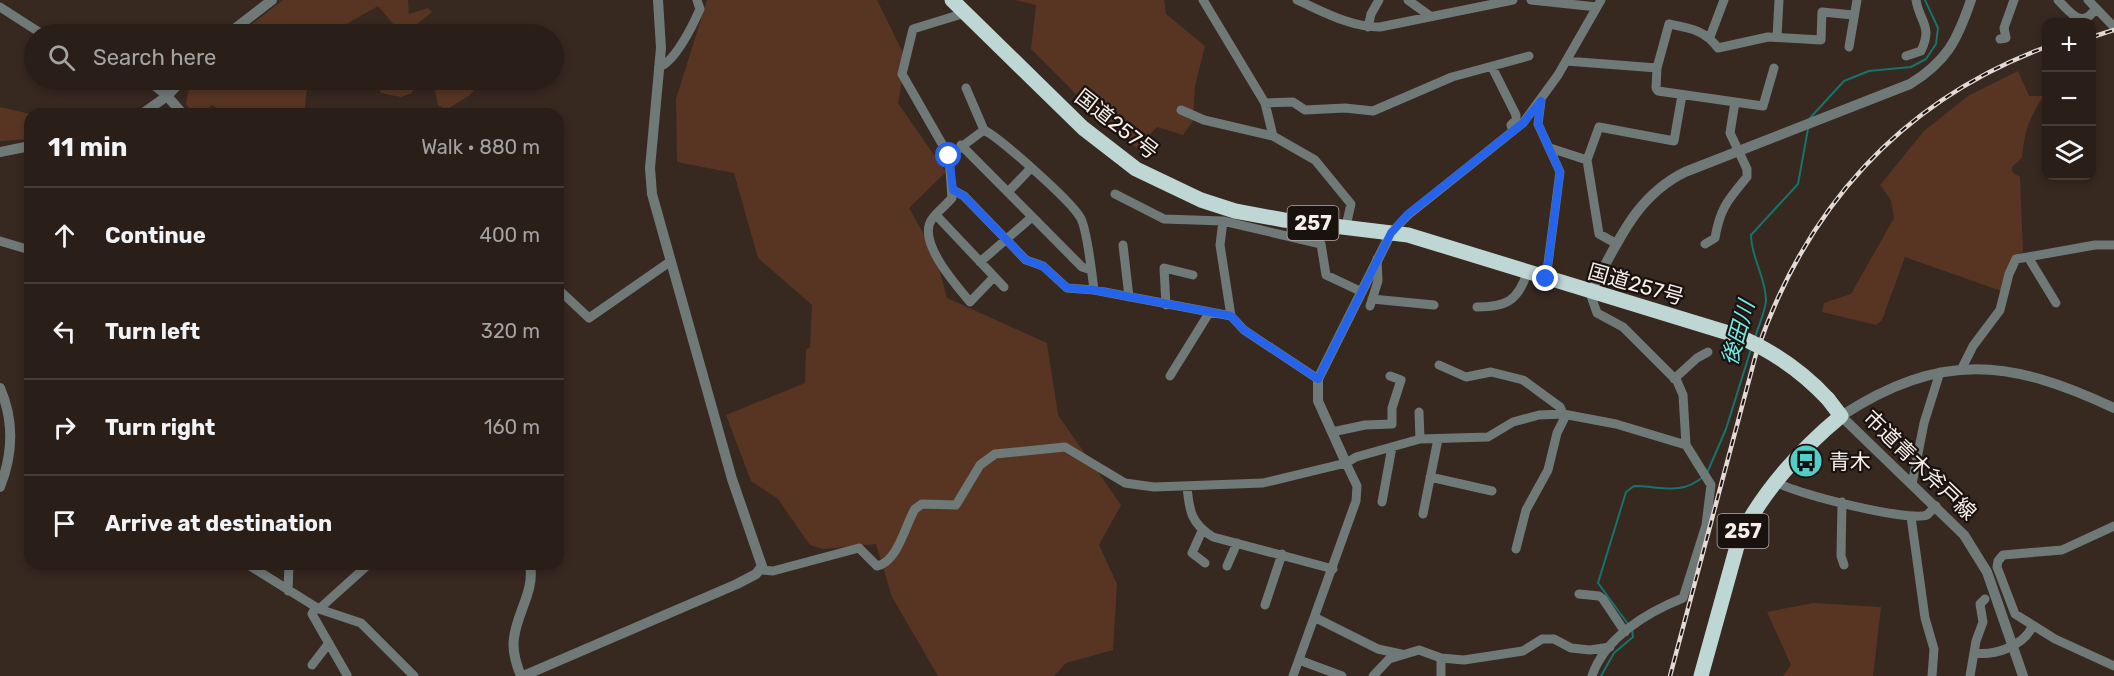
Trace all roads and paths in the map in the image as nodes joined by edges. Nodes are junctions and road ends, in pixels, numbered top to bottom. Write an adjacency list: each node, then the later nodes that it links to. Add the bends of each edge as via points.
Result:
1 (272, 0): 27 (street)
2 (658, 0): 38 (street)
3 (697, 0): 38 (street, via 700,9 693,25 667,65)
4 (952, 0): 23 (highway, 国道257号 / 257)
5 (1203, 0): 48 (street)
6 (1297, 0): 28 (street)
7 (1379, 0): 28 (street)
8 (1408, 0): 25 (street)
9 (1513, 0): 20 (street)
10 (1531, 0): 19 (street)
11 (1724, 0): 31 (street)
12 (1779, 0): 30 (street)
13 (1857, 0): 24 (street)
14 (1916, 0): 35 (street, via 1927,28 1926,40 1921,51)
15 (1971, 0): 59 (street, via 1954,44 1928,73 1897,91)
16 (2014, 0): 32 (street, via 2004,28 2006,38)
17 (2058, 0): 22 (street, via 2076,17 2084,19)
18 (2088, 0): 22 (street)
19 (1599, 3): 36 (street)
20 (1468, 4): 25 (street)
21 (0, 7): 26 (street)
22 (2096, 8): 29 (street)
23 (965, 13): 60 (street, via 913,29 902,74); 69 (highway, 国道257号 / 257, via 1083,128 1145,174 1234,211)
24 (1853, 15): 30 (street, via 1822,12 1821,40); 33 (street)
25 (1430, 16): 28 (street)
26 (26, 24)
27 (241, 24)
28 (1368, 27)
29 (2114, 27)
30 (1777, 37): 31 (street, via 1718,48)
31 (1710, 38): 39 (street, via 1690,27 1669,24)
32 (2000, 39)
33 (1849, 47)
34 (1529, 56): 37 (street)
35 (1906, 56)
36 (1566, 61): 39 (street); 46 (street)
37 (1492, 66): 48 (street, via 1452,77 1373,111 1305,110 1293,102); 53 (street, via 1516,115)
38 (659, 67): 80 (street, via 651,182)
39 (1657, 68): 44 (street, via 1658,91)
40 (1774, 68): 47 (street, via 1763,106)
41 (966, 88): 52 (street)
42 (160, 90): 45 (street)
43 (173, 90): 45 (street)
44 (1682, 95): 47 (street); 61 (street, via 1674,141 1599,127)
45 (167, 96): 49 (street); 50 (street)
46 (1541, 101): 53 (street); 57 (street, via 1538,124)
47 (1734, 102): 59 (street, via 1731,133)
48 (1265, 103): 54 (street)
49 (150, 108)
50 (178, 108)
51 (1181, 110): 54 (street, via 1204,120)
52 (984, 130): 55 (street); 62 (street)
53 (1513, 130): 70 (street, via 1407,215)
54 (1273, 135): 69 (street, via 1303,151 1351,204)
55 (961, 145): 60 (street); 64 (street)
56 (24, 147): 58 (street)
57 (1550, 148): 61 (street); 86 (street, via 1560,172)
58 (0, 152)
59 (1738, 153): 73 (street, via 1685,172 1655,190 1632,217); 74 (street, via 1747,177 1725,201 1715,238)
60 (949, 156): 63 (street)
61 (1587, 160): 73 (street, via 1599,234)
62 (1031, 168): 64 (street); 82 (street, via 1081,218)
63 (953, 190): 66 (street, via 952,198); 71 (street, via 964,196)
64 (1008, 192): 67 (street)
65 (1115, 194): 68 (street, via 1164,219)
66 (936, 215): 81 (street); 85 (street, via 928,232 942,268 970,302)
67 (1032, 217): 71 (street); 82 (street, via 1082,267)
68 (1223, 220): 89 (street, via 1320,244 1326,275); 98 (street, via 1220,245)
69 (1346, 226): 70 (highway, 国道257号 / 257)
70 (1391, 233): 79 (street); 83 (highway, 国道257号 / 257)
71 (1005, 239): 81 (street); 88 (street, via 1026,260 1043,266 1067,288)
72 (0, 241): 77 (street)
73 (1617, 244): 90 (street)
74 (1705, 244)
75 (1123, 245): 92 (street)
76 (2114, 245): 78 (street)
77 (24, 248)
78 (2028, 256): 93 (street); 101 (street, via 2016,260 2000,310 1973,346)
79 (1377, 259): 89 (street); 95 (street, via 1378,281 1371,302)
80 (671, 261): 91 (street, via 589,318); 142 (street)
81 (981, 262): 85 (street)
82 (1091, 270): 88 (street)
83 (1527, 273): 86 (highway, 国道257号 / 257); 96 (street, via 1517,296 1497,307)
84 (1193, 275): 94 (street, via 1164,268)
85 (994, 277): 87 (street)
86 (1546, 279): 90 (highway, 国道257号 / 257)
87 (1004, 287)
88 (1094, 290): 92 (street)
89 (1360, 291): 106 (street)
90 (1590, 293): 105 (street, via 1598,313 1623,327); 111 (highway, 国道257号 / 257, bridge, via 1757,344 1795,367)
91 (564, 295)
92 (1129, 297): 94 (street)
93 (2056, 303)
94 (1166, 305): 97 (street)
95 (1434, 305)
96 (1477, 307)
97 (1209, 313): 98 (street); 103 (street)
98 (1231, 316): 106 (street, via 1244,330)
99 (1708, 352): 105 (street)
100 (1439, 365): 110 (street, via 1466,377 1491,372 1522,380 1560,407)
101 (1961, 370): 102 (street); 108 (street, via 2018,373 2050,380)
102 (1940, 372): 111 (street, via 1884,390); 120 (street, via 1924,423)
103 (1170, 376)
104 (1390, 376): 112 (street, via 1401,380 1392,408 1392,424)
105 (1674, 378): 115 (street, via 1683,395)
106 (1318, 379): 112 (street, via 1316,394)
107 (0, 387): 122 (street, via 9,416 11,445)
108 (2114, 408)
109 (1419, 412): 113 (street)
110 (1563, 414): 114 (street, via 1513,422 1488,437); 115 (street, via 1616,424); 132 (street, via 1548,470 1526,510)
111 (1841, 416): 119 (highway, 257); 120 (street, 市道青木斧戸線)
112 (1332, 432): 117 (street)
113 (1420, 439): 114 (street); 116 (street)
114 (1438, 439): 118 (street)
115 (1686, 445): 150 (street, via 1711,485 1706,525 1683,598 1652,610)
116 (1392, 447): 117 (street); 124 (street)
117 (1346, 463): 121 (street, via 1263,483); 137 (street, via 1357,492)
118 (1430, 477): 123 (street); 127 (street)
119 (1776, 482): 125 (street); 168 (highway, 257, via 1739,539)
120 (1912, 484): 126 (street, 市道青木斧戸線)
121 (1186, 486): 130 (street, via 1192,520); 142 (street, via 1125,483 1065,447 995,454 980,465 956,505 922,504 915,509 892,556 883,565 877,566 859,548 773,571)
122 (0, 487)
123 (1492, 491)
124 (1382, 502)
125 (1842, 502): 128 (street); 135 (street)
126 (1936, 506): 128 (street, via 1927,515); 152 (street, 市道青木斧戸線, via 1964,535 1987,572)
127 (1423, 514)
128 (1911, 516): 169 (street, via 1925,618 1934,650)
129 (2114, 526): 149 (street, via 2062,550 2002,555 1997,567 2005,592 2015,614)
130 (1202, 531): 131 (street); 134 (street, via 1192,553)
131 (1237, 543): 133 (street); 136 (street)
132 (1516, 549)
133 (1282, 554): 137 (street); 146 (street)
134 (1205, 563)
135 (1844, 565)
136 (1227, 566)
137 (1333, 568): 148 (street)
138 (256, 570): 143 (street)
139 (289, 570): 143 (street)
140 (362, 570): 147 (street)
141 (530, 570): 162 (street, via 531,585 514,638)
142 (761, 570): 162 (street, via 737,584)
143 (288, 591): 147 (street)
144 (1579, 594): 150 (street, via 1603,599)
145 (1985, 599): 154 (street, via 1980,604 1983,621)
146 (1265, 605)
147 (317, 608): 151 (street, via 312,614); 161 (street, via 361,623)
148 (1316, 618): 155 (street, via 1378,649); 157 (street)
149 (2032, 627): 152 (street, via 2022,641); 159 (street)
150 (1626, 632): 153 (street)
151 (329, 643): 158 (street); 160 (street)
152 (2013, 645): 154 (street, via 1987,654); 171 (street, 市道青木斧戸線)
153 (1610, 647): 156 (street, via 1571,648 1554,639 1542,639 1523,651 1464,660); 167 (street)
154 (1974, 653): 170 (street)
155 (1403, 654): 156 (street, via 1426,651); 165 (street, via 1389,659)
156 (1441, 658): 166 (street)
157 (1299, 660): 163 (street); 164 (street)
158 (312, 665)
159 (2114, 666)
160 (347, 675)
161 (414, 676)
162 (522, 676)
163 (1293, 676)
164 (1342, 676)
165 (1373, 676)
166 (1441, 676)
167 (1592, 676)
168 (1701, 676)
169 (1932, 676)
170 (1970, 676)
171 (2023, 676)

